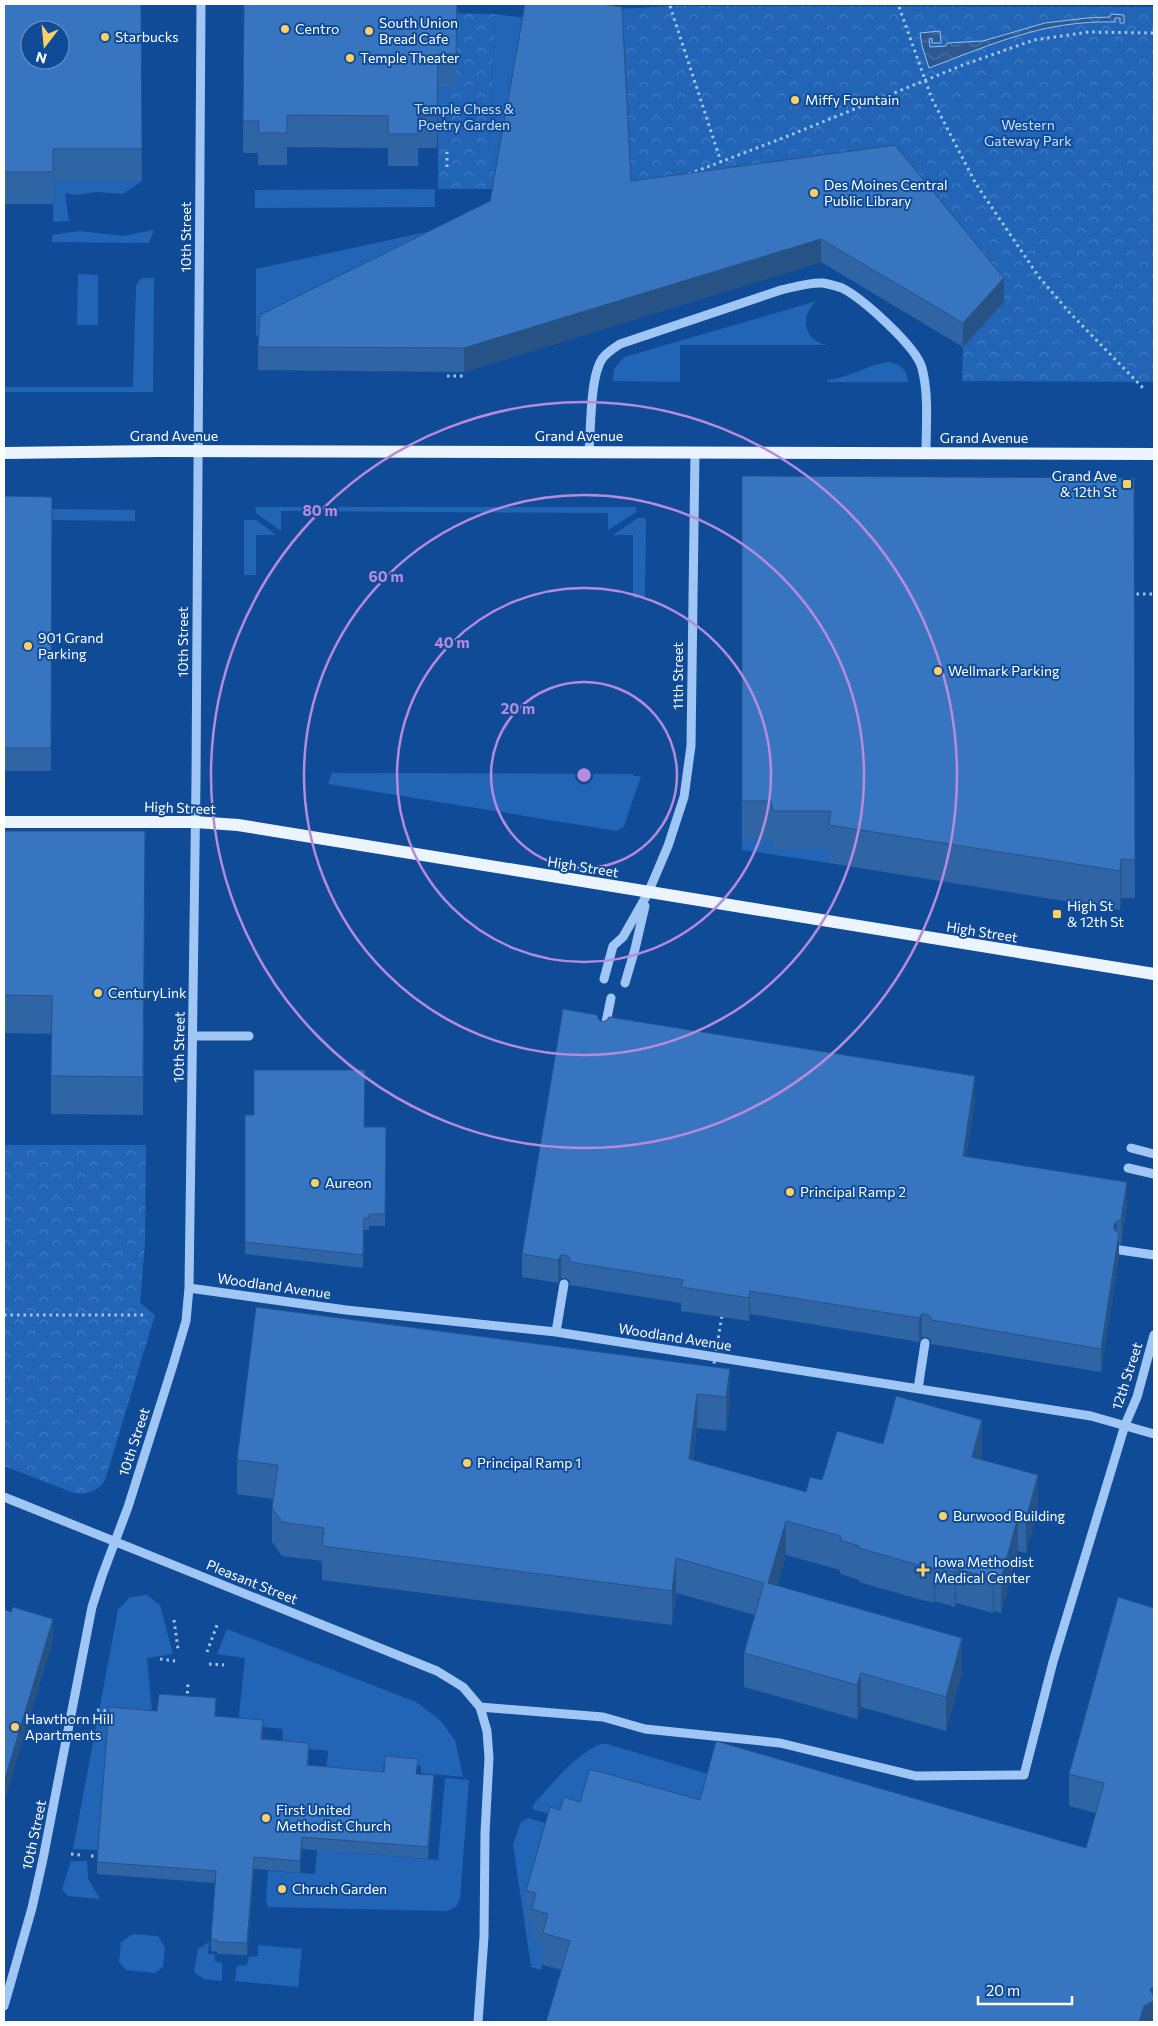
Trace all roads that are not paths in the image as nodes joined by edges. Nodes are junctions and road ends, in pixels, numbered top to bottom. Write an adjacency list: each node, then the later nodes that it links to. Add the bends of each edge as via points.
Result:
1 (201, 4): 2 (street, 10th Street)
2 (198, 451): 3 (main road, Grand Avenue); 6 (main road, Grand Avenue); 9 (street, 10th Street)
3 (589, 451): 4 (main road, Grand Avenue); 5 (street, via 597,372 602,359 610,351 620,344 781,290 823,283 840,287 858,298 901,336 922,366 926,387)
4 (695, 452): 5 (main road, Grand Avenue); 10 (street, 11th Street, via 692,746 684,797)
5 (926, 452): 7 (main road, Grand Avenue)
6 (4, 453)
7 (1154, 454)
8 (4, 822): 9 (main road, High Street)
9 (195, 822): 10 (main road, High Street, via 238,825); 15 (street, 10th Street)
10 (648, 893): 11 (main road, High Street); 12 (street, via 623,937 613,946); 13 (street)
11 (1154, 974)
12 (604, 979)
13 (625, 983)
14 (611, 998): 17 (street)
15 (193, 1036): 16 (street); 25 (street, 10th Street)
16 (250, 1036)
17 (603, 1039)
18 (1131, 1148): 19 (street)
19 (1154, 1154)
20 (1128, 1168): 21 (street)
21 (1154, 1174)
22 (1120, 1250): 23 (street)
23 (1154, 1255)
24 (564, 1284): 26 (street)
25 (189, 1288): 26 (street, Woodland Avenue, via 346,1310); 33 (street, 10th Street, via 186,1321 176,1356)
26 (556, 1332): 29 (street, Woodland Avenue)
27 (1154, 1335): 30 (street, 12th Street, via 1138,1397)
28 (925, 1343): 29 (street)
29 (918, 1389): 30 (street, Woodland Avenue, via 1091,1416)
30 (1124, 1425): 31 (street, Woodland Avenue); 34 (street, 12th Street, via 1053,1662 1024,1775 916,1776 780,1743 646,1729 603,1717)
31 (1154, 1434)
32 (4, 1497): 33 (street, Pleasant Street)
33 (114, 1542): 34 (street, Pleasant Street, via 437,1671 463,1687); 35 (street, 10th Street, via 92,1607 43,1859)
34 (480, 1707): 36 (street, via 487,1731 488,1758 484,1937)
35 (4, 2006)
36 (478, 2022)

